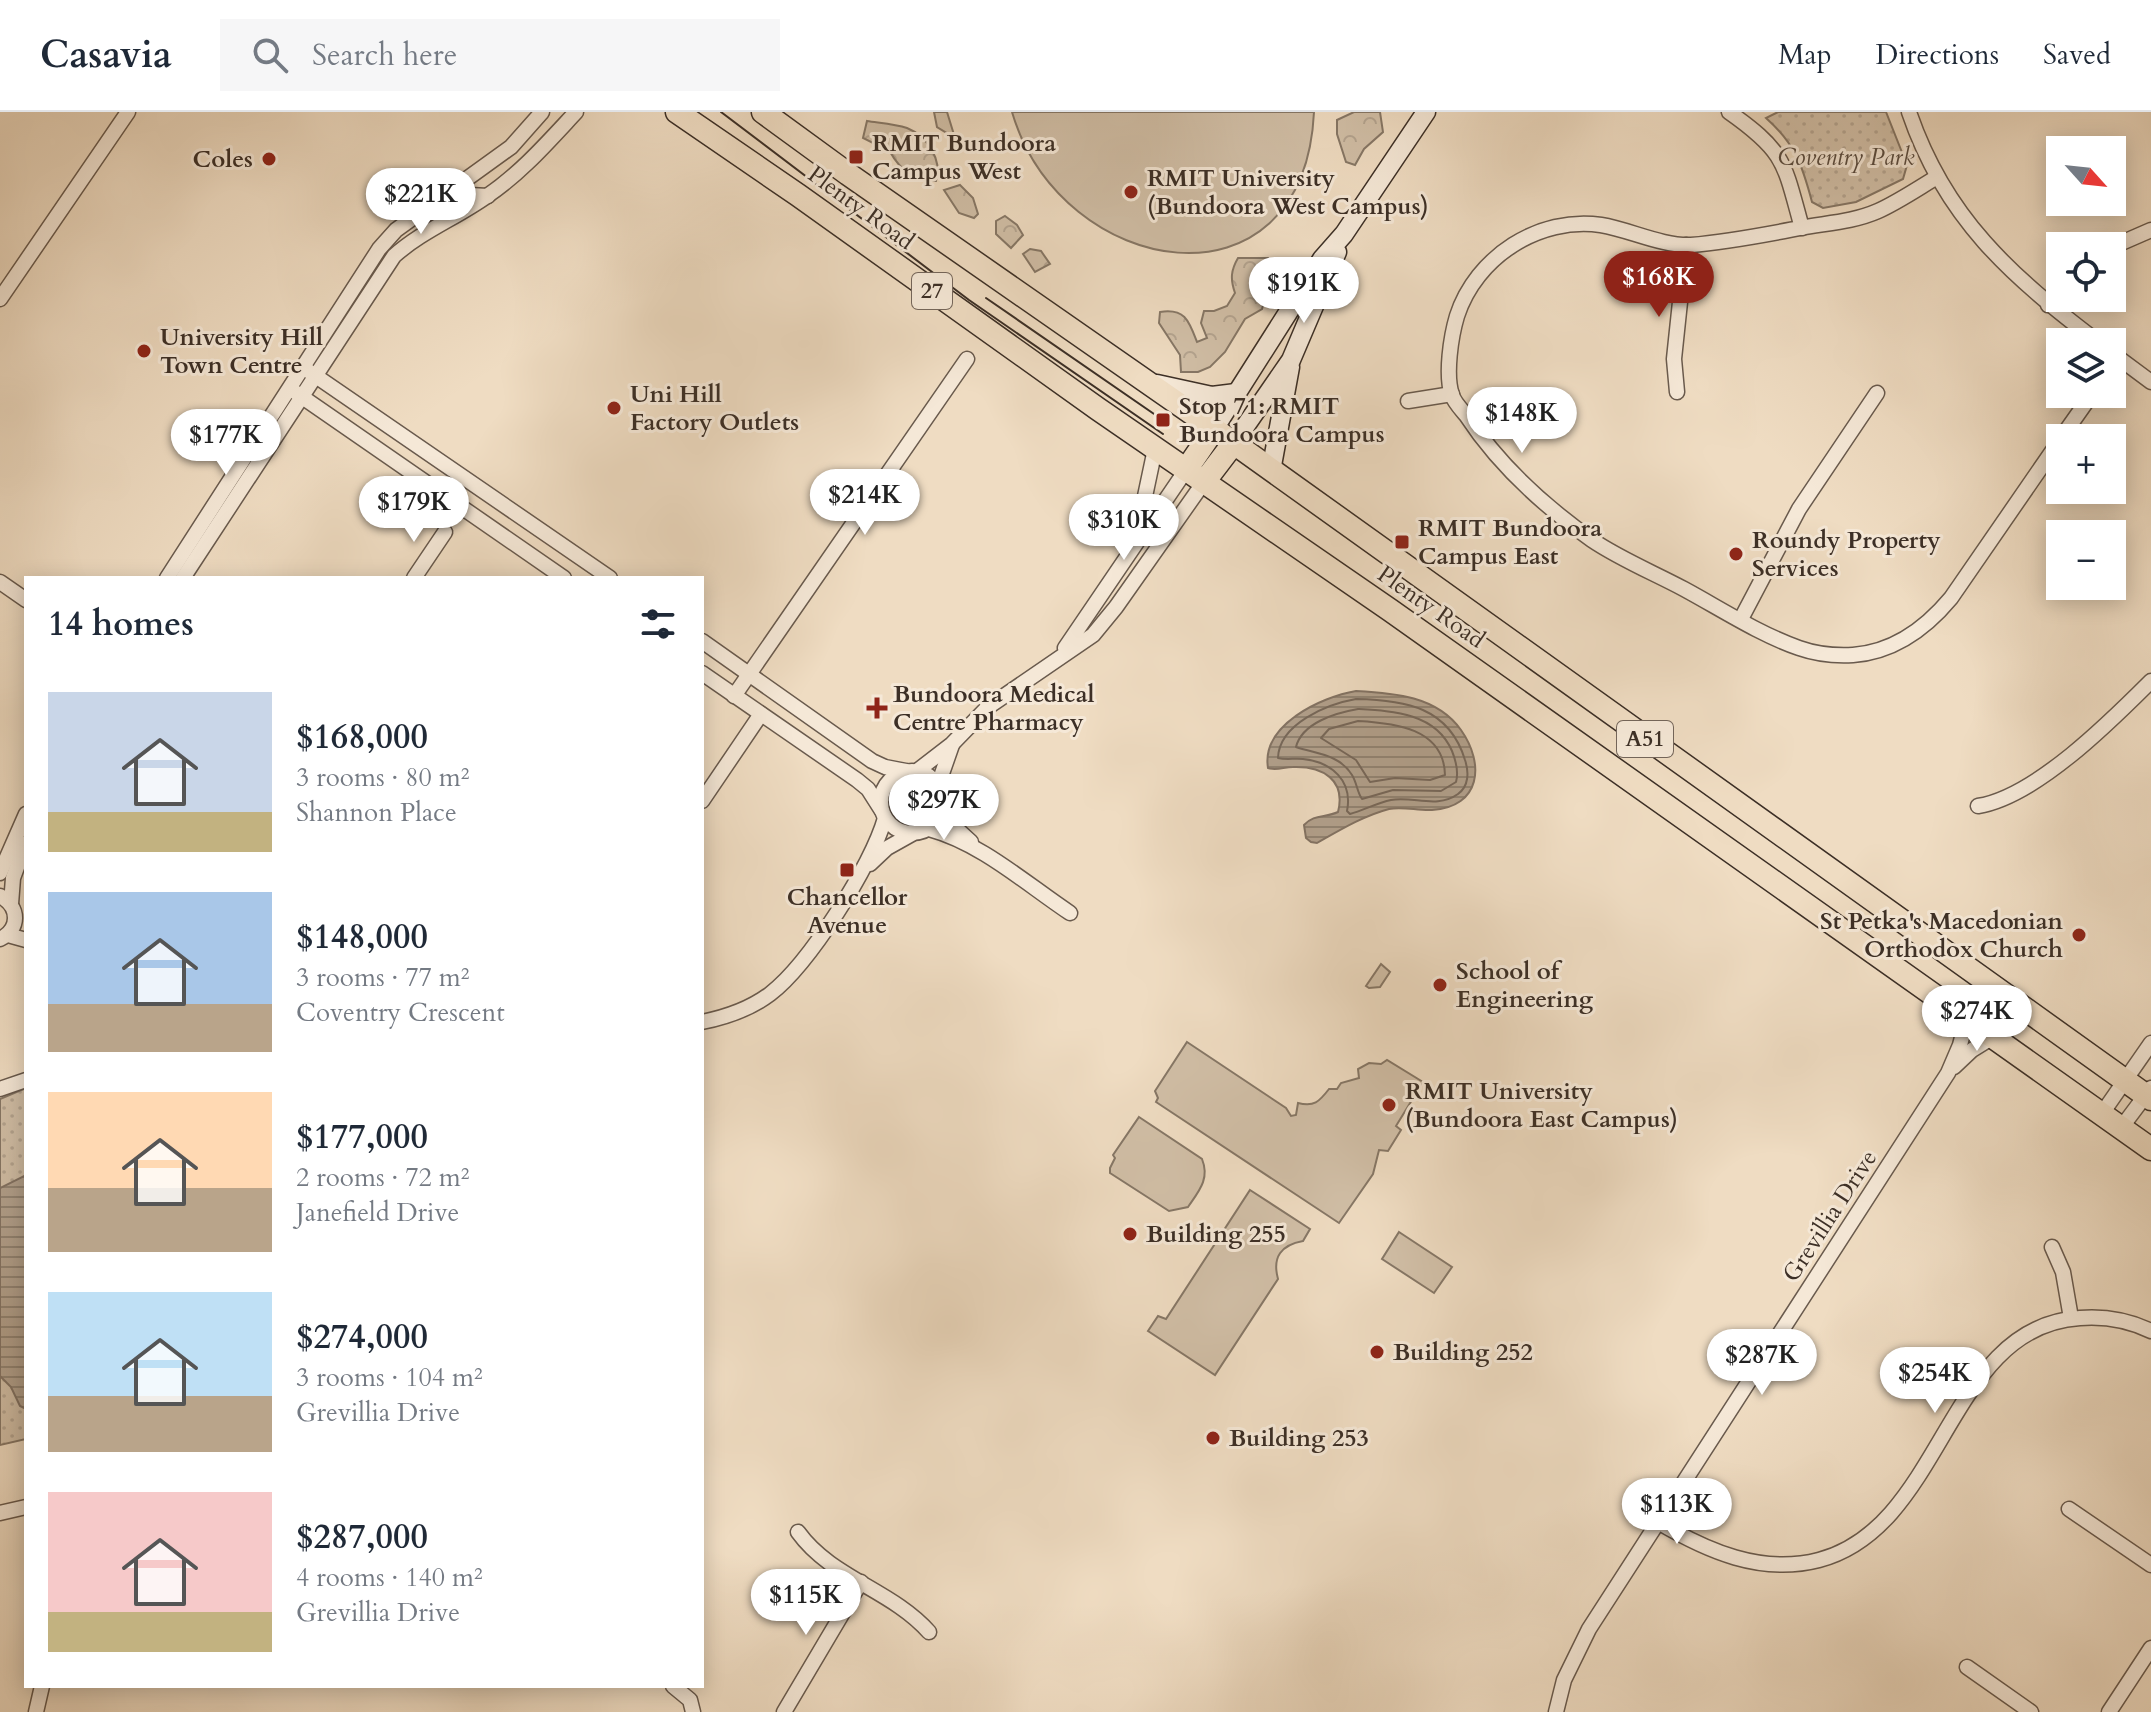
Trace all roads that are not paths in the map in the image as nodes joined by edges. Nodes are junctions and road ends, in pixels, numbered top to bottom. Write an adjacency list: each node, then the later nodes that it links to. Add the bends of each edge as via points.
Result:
1 (128, 112): 17 (street)
2 (542, 112): 10 (street, via 511,147)
3 (576, 112): 11 (street)
4 (677, 112): 35 (highway, Plenty Road / 27)
5 (763, 112): 25 (highway, Plenty Road / 27)
6 (1426, 112): 14 (main road)
7 (1729, 112): 12 (street, via 1776,151)
8 (1909, 112): 9 (street)
9 (1937, 177): 12 (street, via 1876,211); 18 (street, via 1985,244)
10 (458, 184): 11 (street, via 470,195); 24 (street, via 379,249)
11 (488, 196): 24 (street, via 394,256)
12 (1802, 228): 16 (street)
13 (2151, 230): 15 (street)
14 (1344, 234): 22 (main road); 29 (main road, via 1322,259)
15 (2126, 241)
16 (1686, 245): 27 (street, via 1674,359); 31 (street, via 1598,225 1562,225 1519,241 1501,253 1468,291 1449,356)
17 (0, 299)
18 (2046, 303)
19 (2057, 312): 20 (street)
20 (2079, 328)
21 (967, 359): 52 (street)
22 (1291, 360): 34 (main road); 37 (main road)
23 (2126, 366): 26 (street)
24 (309, 372): 28 (street); 45 (street)
25 (1143, 380): 29 (main road, via 1187,393); 33 (highway, Plenty Road / 27)
26 (2151, 382)
27 (1677, 392)
28 (296, 393): 41 (street); 42 (street); 44 (street)
29 (1236, 393): 33 (main road)
30 (1877, 393): 48 (street, via 1799,509)
31 (1452, 394): 32 (street); 48 (street, via 1485,444 1528,488 1593,541)
32 (1408, 401)
33 (1214, 429): 34 (highway, Plenty Road / 27); 38 (highway)
34 (1233, 444): 37 (highway, Plenty Road / A51); 38 (highway)
35 (1155, 449): 38 (highway, Plenty Road / 27); 39 (street, via 1144,501)
36 (2046, 461): 48 (street, via 1951,598 1906,638 1855,655 1819,653)
37 (1271, 471): 80 (highway, Plenty Road / A51)
38 (1195, 476): 39 (street); 50 (street, via 1116,607 1093,635); 74 (highway, Plenty Road / A51)
39 (1149, 526): 50 (street)
40 (445, 532): 43 (street)
41 (168, 576)
42 (184, 576)
43 (415, 576)
44 (561, 576)
45 (607, 576)
46 (0, 582): 47 (street)
47 (24, 599)
48 (1741, 619)
49 (704, 642): 52 (street)
50 (1057, 658): 56 (street, via 988,707)
51 (704, 674): 54 (street)
52 (749, 674): 54 (street); 57 (street, via 872,761)
53 (2151, 681): 60 (street, via 2056,765 2010,796)
54 (734, 696): 55 (street)
55 (761, 714): 59 (street); 62 (street, via 868,789)
56 (952, 744): 57 (street); 58 (street)
57 (911, 771): 58 (street); 62 (street, via 888,782 881,800)
58 (938, 785): 61 (street)
59 (704, 798)
60 (1978, 806)
61 (943, 807): 64 (street); 67 (street)
62 (883, 814): 65 (street, via 901,832); 68 (street)
63 (24, 819): 69 (street)
64 (929, 829): 65 (street); 67 (street)
65 (912, 834): 68 (street)
66 (24, 848): 70 (street, via 13,878)
67 (979, 850): 71 (street)
68 (865, 869): 75 (street, via 798,967 771,993 731,1015)
69 (0, 873)
70 (13, 911): 72 (street)
71 (1070, 913)
72 (4, 937): 73 (street)
73 (24, 940)
74 (1967, 1018): 76 (highway, Plenty Road / A51); 78 (street, Grevillia Drive)
75 (704, 1022)
76 (1993, 1037): 78 (street, Grevillia Drive); 83 (highway, Plenty Road / A51)
77 (2151, 1043): 80 (street)
78 (1948, 1073): 92 (street, Grevillia Drive)
79 (24, 1081): 81 (street)
80 (2125, 1081): 82 (highway, Plenty Road / A51); 83 (street)
81 (0, 1089)
82 (2149, 1094): 84 (street)
83 (2101, 1115): 84 (highway, Plenty Road / A51)
84 (2121, 1128): 85 (highway, Plenty Road / A51)
85 (2151, 1149)
86 (2052, 1247): 87 (street, via 2063,1272)
87 (2071, 1318): 88 (street, via 2107,1318); 92 (street, via 2031,1331 1999,1355 1900,1504 1859,1542 1826,1558 1794,1565 1759,1564 1712,1549)
88 (2151, 1331)
89 (24, 1507): 91 (street)
90 (2069, 1509): 94 (street)
91 (0, 1513)
92 (1661, 1517): 104 (street, Grevillia Drive, via 1578,1649)
93 (798, 1532): 95 (street, via 821,1557)
94 (2151, 1565)
95 (861, 1582): 96 (street, via 909,1612); 103 (street)
96 (929, 1632)
97 (2151, 1648): 106 (street)
98 (1967, 1667): 105 (street)
99 (42, 1688): 101 (street)
100 (675, 1688): 102 (street, via 690,1700)
101 (36, 1712)
102 (693, 1712)
103 (784, 1712)
104 (1556, 1712)
105 (2031, 1712)
106 (2109, 1712)

